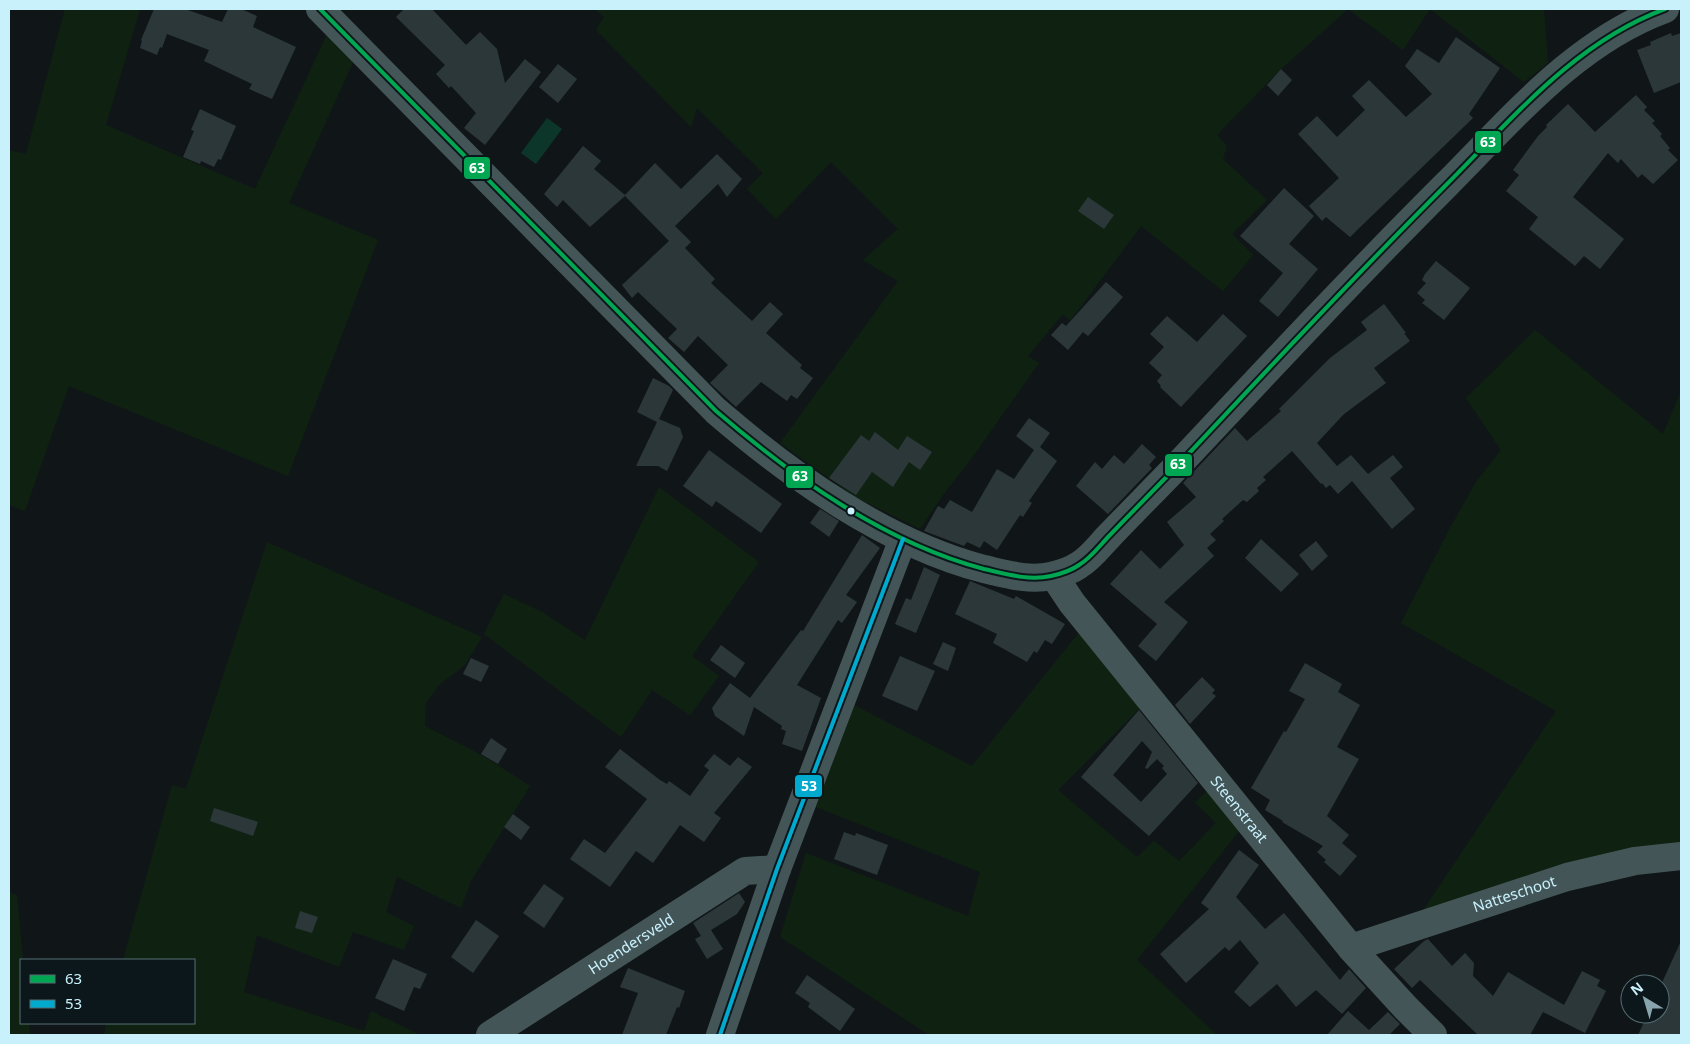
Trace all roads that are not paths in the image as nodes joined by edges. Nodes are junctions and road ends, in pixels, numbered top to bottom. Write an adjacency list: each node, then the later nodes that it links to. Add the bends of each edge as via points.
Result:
1 (1665, 9): 4 (street, via 1624,27 1583,53 1542,89 1370,262 1094,551 1080,564)
2 (329, 12): 3 (street, via 716,411 841,505)
3 (903, 539): 4 (street, via 955,561 1012,576); 6 (street)
4 (1054, 576): 7 (street, Steenstraat, via 1078,611)
5 (1681, 856): 7 (street, Natteschoot, via 1635,861 1567,877)
6 (777, 869): 8 (street, Hoendersveld, via 744,871); 9 (street)
7 (1351, 948): 10 (street, Steenstraat)
8 (490, 1035)
9 (720, 1035)
10 (1433, 1035)

